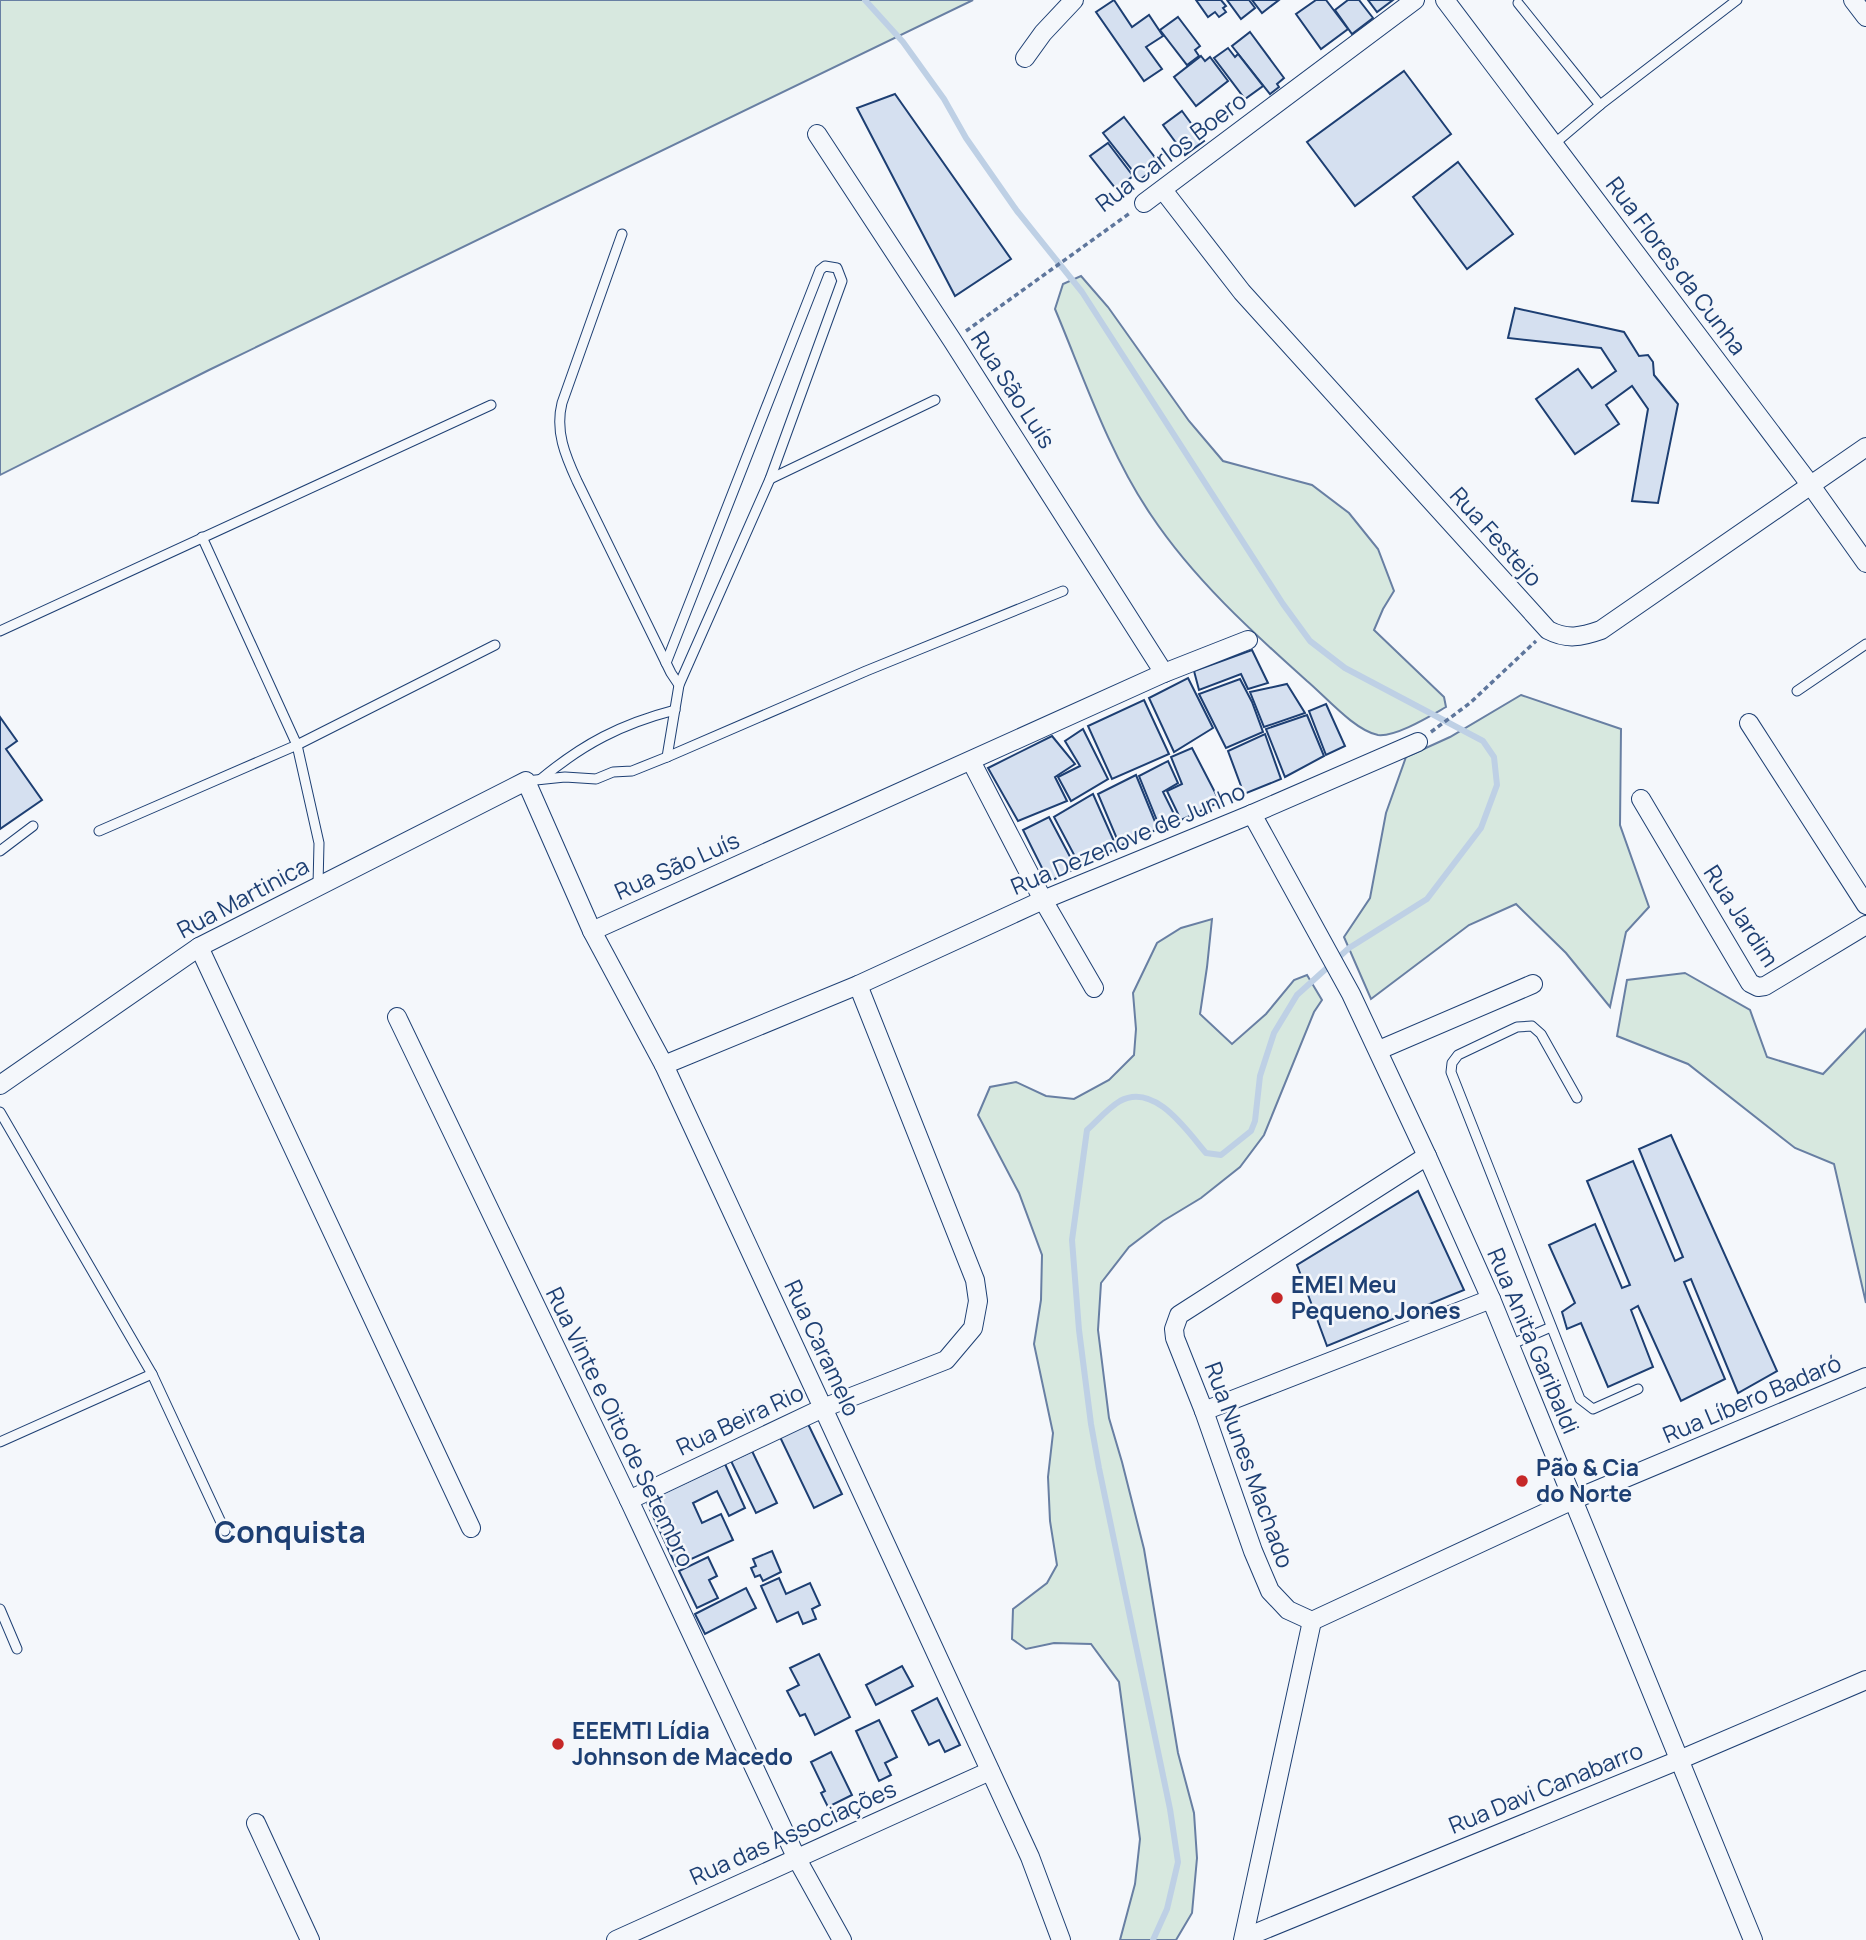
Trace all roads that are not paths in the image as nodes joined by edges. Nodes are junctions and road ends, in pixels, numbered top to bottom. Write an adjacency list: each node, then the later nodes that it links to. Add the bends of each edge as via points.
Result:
1 (1074, 0): 8 (street)
2 (1415, 0): 12 (street, Rua Carlos Boero)
3 (1445, 0): 11 (street, Rua Flores da Cunha)
4 (1737, 0): 9 (lane)
5 (1853, 0): 7 (street)
6 (1518, 3): 9 (lane)
7 (1866, 17)
8 (1025, 58)
9 (1600, 105): 11 (lane)
10 (817, 134): 28 (street, Rua São Luís)
11 (1554, 144): 19 (street, Rua Flores da Cunha)
12 (1163, 190): 13 (street, Rua Carlos Boero); 19 (street, Rua Festejo, via 1242,292 1548,629 1565,637 1601,630)
13 (1144, 202)
14 (622, 234): 27 (lane, via 562,403 560,437)
15 (935, 400): 18 (lane)
16 (491, 405): 20 (lane)
17 (1866, 447): 19 (street)
18 (770, 479): 27 (lane, via 842,281 840,272 831,266 820,271); 29 (lane)
19 (1812, 487): 21 (street, Rua Flores da Cunha)
20 (202, 537): 23 (lane); 34 (lane)
21 (1866, 563)
22 (1063, 591): 35 (lane)
23 (0, 631)
24 (1248, 640): 28 (street, Rua São Luís)
25 (1866, 644): 30 (lane)
26 (495, 645): 34 (lane)
27 (666, 663): 29 (lane)
28 (1164, 673): 36 (street, Rua São Luís)
29 (679, 685): 31 (lane)
30 (1797, 691)
31 (675, 710): 35 (lane); 37 (lane, via 595,740)
32 (1749, 723): 45 (street)
33 (1418, 742): 39 (street, Rua Dezenove de Junho)
34 (297, 745): 41 (lane); 43 (lane, via 319,843)
35 (667, 757): 37 (lane, via 596,779)
36 (971, 761): 44 (street); 47 (street, Rua São Luís)
37 (533, 781): 43 (street, Rua Martinica); 47 (street, Rua Caramelo)
38 (1641, 799): 46 (street, Rua Jardim, via 1750,983 1765,986)
39 (1252, 814): 44 (street, Rua Dezenove de Junho); 53 (street, Rua Anita Garibaldi)
40 (33, 826): 42 (lane)
41 (99, 831)
42 (0, 851)
43 (318, 885): 48 (street, Rua Martinica)
44 (1043, 900): 50 (street, Rua Dezenove de Junho); 51 (street)
45 (1866, 905)
46 (1866, 925)
47 (592, 931): 54 (street, Rua Caramelo)
48 (199, 947): 55 (street, Rua Martinica); 70 (street)
49 (1533, 984): 53 (street)
50 (858, 985): 54 (street, Rua Dezenove de Junho); 65 (street, Rua Beira Rio, via 975,1280 978,1301 972,1328 946,1360)
51 (1094, 988)
52 (397, 1017): 68 (street, Rua Vinte e Oito de Setembro)
53 (1379, 1049): 58 (street, Rua Anita Garibaldi)
54 (664, 1065): 65 (street, Rua Caramelo)
55 (0, 1085)
56 (1577, 1098): 60 (lane, via 1532,1026 1517,1027 1458,1055 1451,1063)
57 (0, 1112): 62 (lane)
58 (1427, 1156): 59 (street, Rua Anita Garibaldi); 66 (street, Rua Nunes Machado, via 1179,1315 1175,1338)
59 (1491, 1299): 61 (street, Rua Anita Garibaldi); 66 (street)
60 (1551, 1327): 61 (lane); 64 (lane, via 1580,1399 1587,1405 1593,1409)
61 (1510, 1345): 69 (street, Rua Anita Garibaldi)
62 (152, 1374): 67 (lane); 71 (lane)
63 (1866, 1377): 69 (street, Rua Líbero Badaró)
64 (1638, 1389)
65 (823, 1408): 68 (street, Rua Beira Rio); 77 (street, Rua Caramelo)
66 (1205, 1411): 73 (street, Rua Nunes Machado, via 1270,1591 1288,1610)
67 (0, 1442)
68 (629, 1500): 79 (street, Rua Vinte e Oito de Setembro)
69 (1573, 1500): 73 (street, Rua Líbero Badaró); 76 (street, Rua Anita Garibaldi)
70 (471, 1528)
71 (225, 1531)
72 (0, 1609): 74 (lane)
73 (1312, 1621): 81 (street)
74 (17, 1649)
75 (1866, 1680): 76 (street, Rua Davi Canabarro)
76 (1679, 1760): 81 (street, Rua Davi Canabarro); 86 (street, Rua Anita Garibaldi)
77 (990, 1771): 79 (street, Rua das Associações); 85 (street, Rua Caramelo, via 1038,1876)
78 (256, 1823): 82 (street)
79 (797, 1858): 80 (street, Rua das Associações); 84 (street, Rua Vinte e Oito de Setembro)
80 (636, 1936): 83 (street, Rua das Associações)
81 (1243, 1939)
82 (310, 1940)
83 (615, 1940)
84 (842, 1940)
85 (1061, 1940)
86 (1753, 1940)

